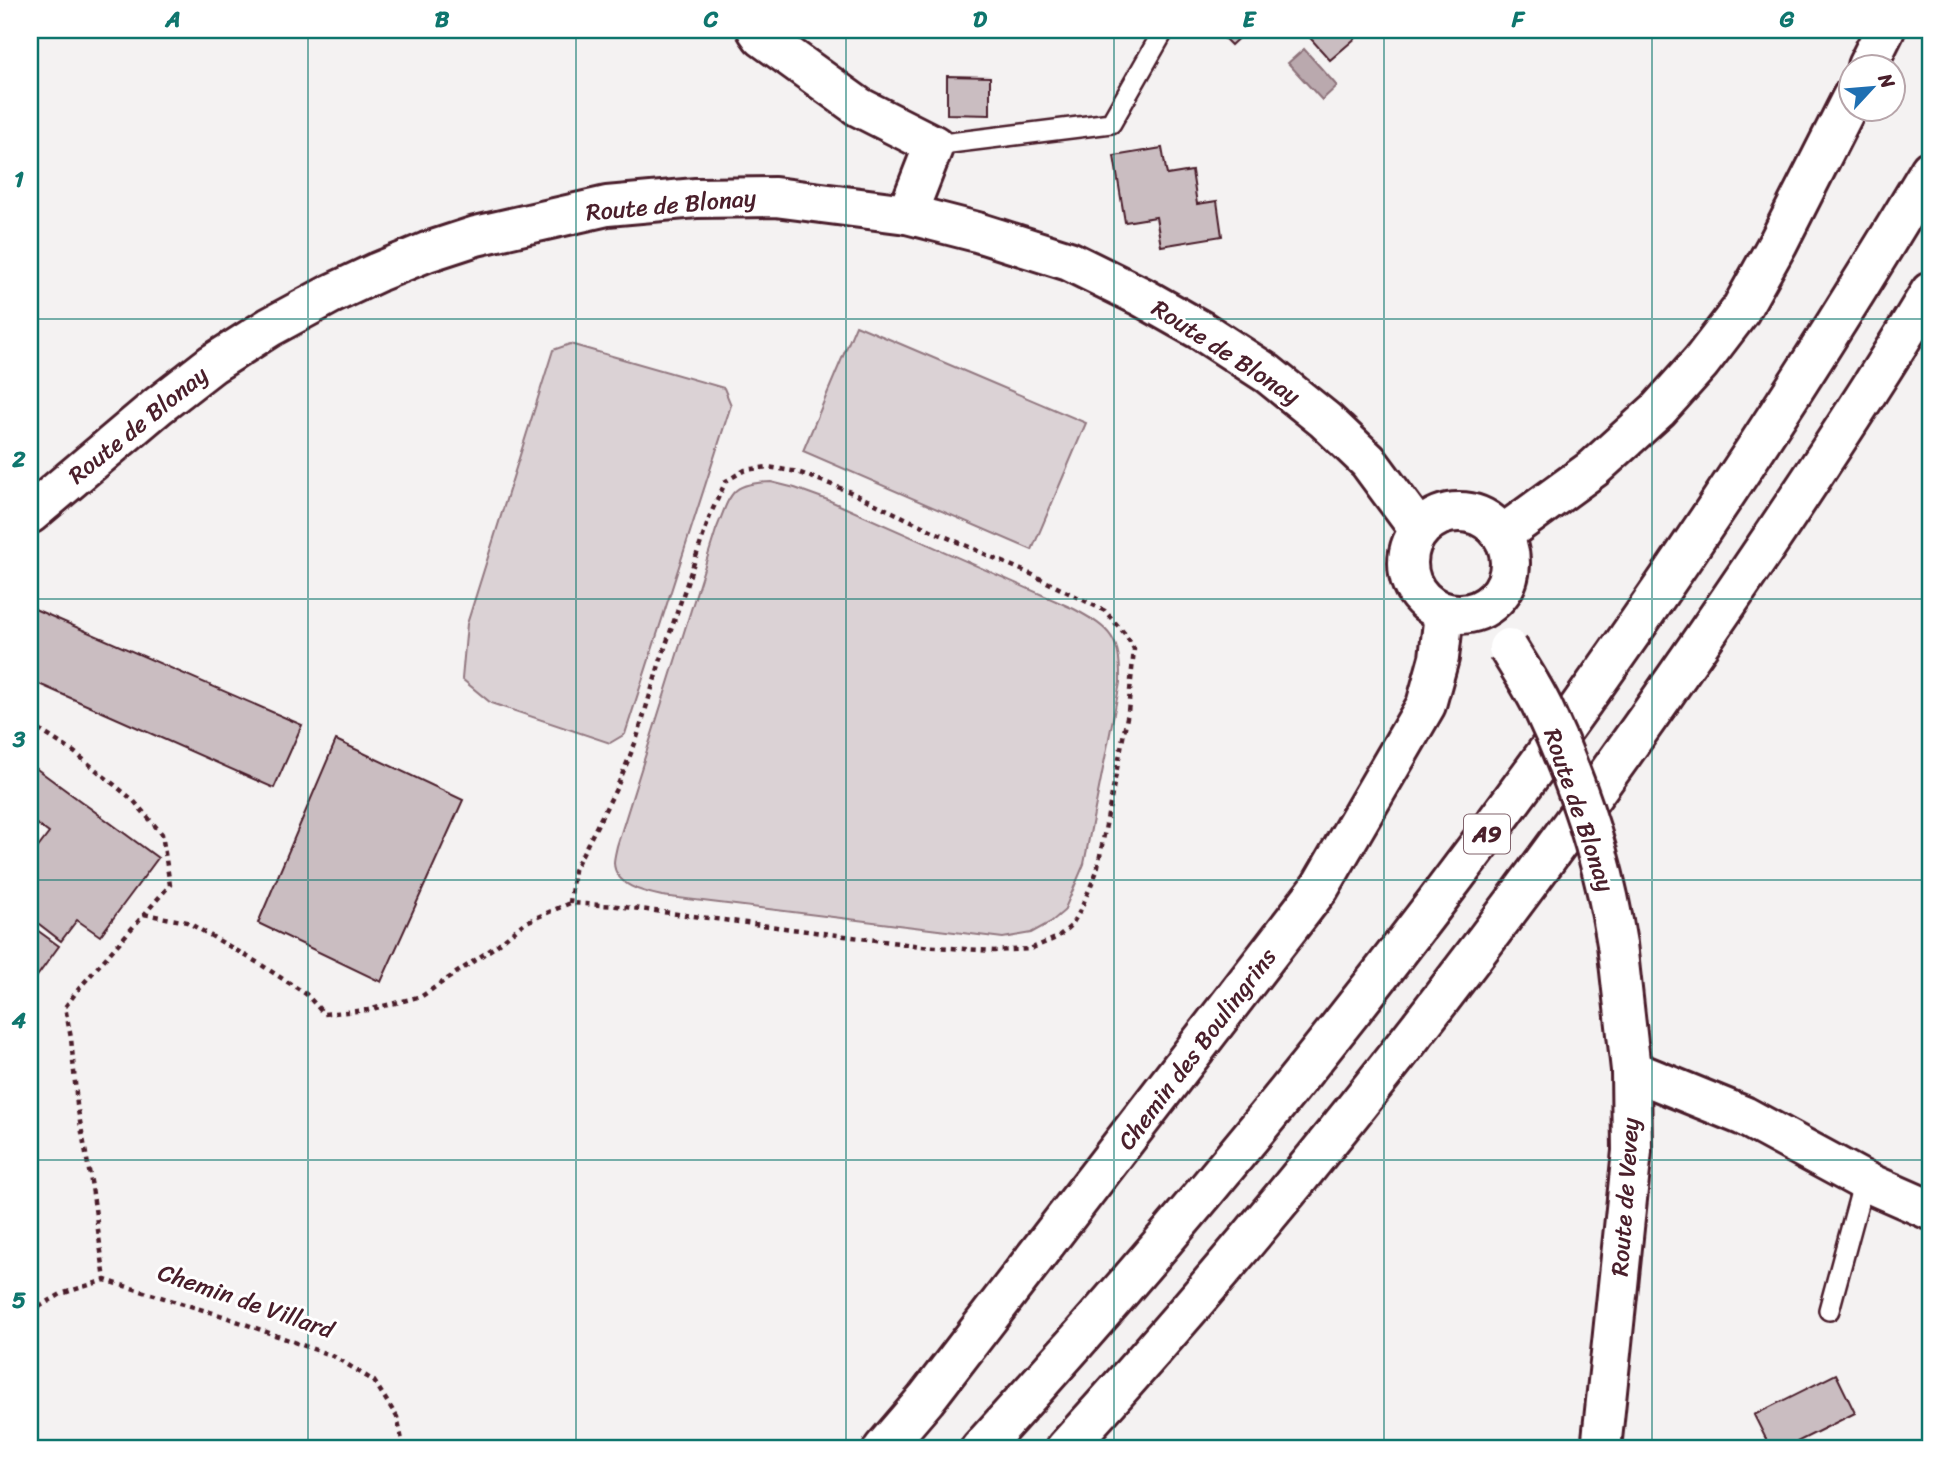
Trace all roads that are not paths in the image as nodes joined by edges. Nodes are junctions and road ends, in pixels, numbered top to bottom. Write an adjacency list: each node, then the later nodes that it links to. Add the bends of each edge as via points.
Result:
1 (757, 30): 6 (main road, via 859,107)
2 (1164, 30): 6 (lane, via 1111,123)
3 (1885, 30): 4 (main road)
4 (1874, 52)
5 (1839, 122): 12 (main road, via 1740,311 1701,362 1658,410 1594,468)
6 (934, 145): 8 (main road)
7 (1930, 170): 21 (main road, A9, via 1716,509 1505,810 1285,1096)
8 (907, 214): 10 (main road, Route de Blonay, via 775,197 696,198 607,206 426,252 331,294 212,364); 11 (main road, Route de Blonay, via 1069,261 1202,331 1268,374 1325,420 1368,461)
9 (1930, 292): 22 (main road, A9, via 1767,545 1553,852 1331,1138 1192,1306)
10 (30, 514)
11 (1419, 530): 12 (main road, via 1452,512 1471,513); 14 (main road, via 1408,556 1410,578 1420,597)
12 (1502, 534): 13 (main road, via 1511,561 1510,575 1496,600)
13 (1484, 609): 14 (main road, via 1464,615); 15 (main road, Route de Blonay, bridge, via 1542,706 1571,771 1609,894)
14 (1444, 613): 20 (main road, Chemin des Boulingrins, via 1439,658 1426,705 1320,887 935,1388)
15 (1617, 944): 16 (main road, Route de Vevey)
16 (1631, 1070): 17 (main road, via 1744,1116); 23 (main road, Route de Vevey, via 1632,1151)
17 (1864, 1181): 18 (main road); 19 (lane)
18 (1930, 1210)
19 (1829, 1310)
20 (883, 1449)
21 (980, 1449)
22 (1065, 1449)
23 (1601, 1449)

